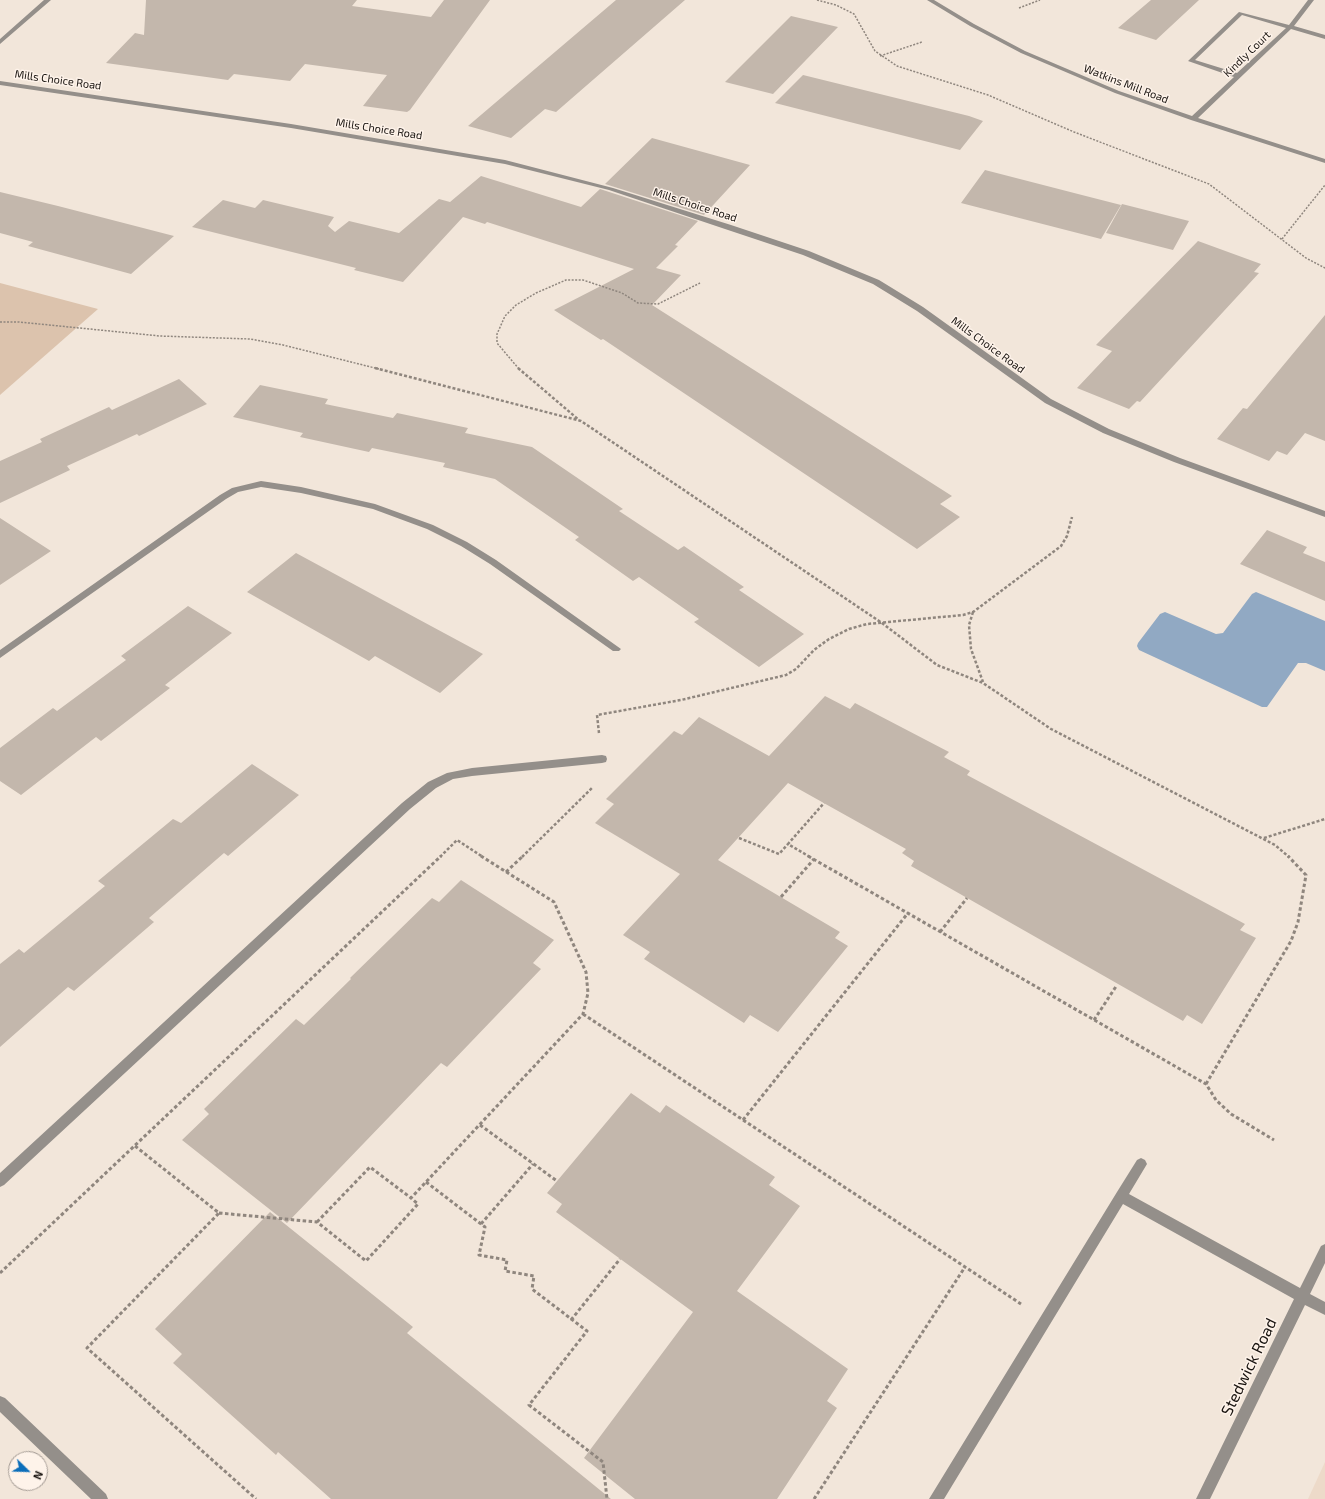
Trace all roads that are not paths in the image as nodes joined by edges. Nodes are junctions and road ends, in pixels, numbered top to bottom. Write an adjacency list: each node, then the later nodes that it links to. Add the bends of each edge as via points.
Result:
1 (48, 0): 6 (street)
2 (930, 0): 9 (street, Watkins Mill Road, via 972,25 1066,72)
3 (1311, 0): 4 (street, Kindly Court)
4 (1290, 27): 5 (street); 7 (street, Kindly Court); 7 (street, via 1241,13 1191,62)
5 (1325, 36)
6 (0, 42)
7 (1239, 76): 9 (street, Kindly Court)
8 (0, 83): 11 (street, Mills Choice Road, via 291,126 506,162 611,189 748,233 831,262 890,290 1028,388 1070,414 1177,460)
9 (1193, 120): 10 (street, Watkins Mill Road)
10 (1325, 161)
11 (1325, 514)
12 (616, 649): 13 (street, via 493,562 430,527 356,502 261,484 235,490 223,497)
13 (0, 655)
14 (602, 759): 16 (street, via 472,772 451,776 423,792)
15 (1141, 1164): 17 (street)
16 (0, 1181)
17 (1122, 1196): 19 (street); 23 (street)
18 (1325, 1250): 19 (street, Stedwick Road)
19 (1302, 1296): 20 (street); 24 (street, Stedwick Road)
20 (1325, 1309)
21 (0, 1403): 22 (street)
22 (101, 1499)
23 (936, 1499)
24 (1203, 1499)

